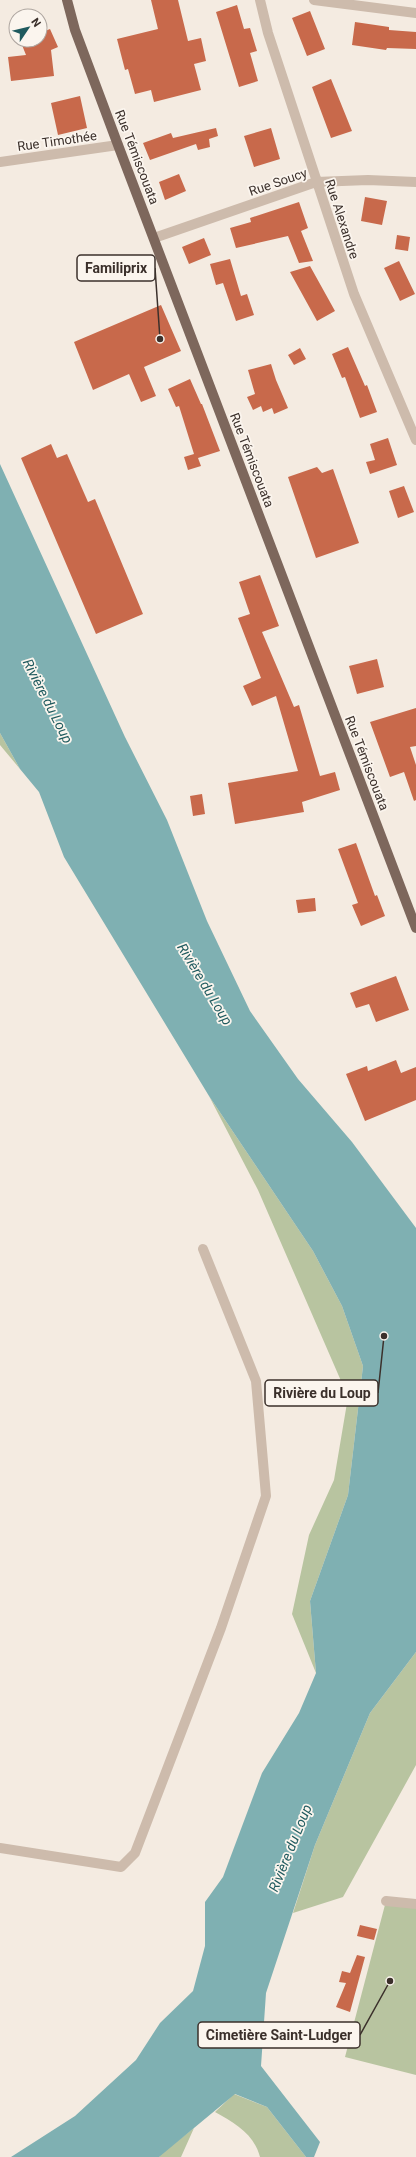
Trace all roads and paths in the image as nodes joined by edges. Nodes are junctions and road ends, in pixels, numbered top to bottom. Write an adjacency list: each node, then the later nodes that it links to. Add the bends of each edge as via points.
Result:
1 (67, 0): 5 (main road, Rue Témiscouata, via 75,30)
2 (260, 0): 7 (street, Rue Alexandre, via 268,33)
3 (314, 0): 4 (street)
4 (416, 13)
5 (118, 145): 6 (street, Rue Timothée); 9 (main road, Rue Témiscouata)
6 (0, 162)
7 (316, 182): 8 (street, Rue Soucy); 9 (street, Rue Soucy); 10 (street, Rue Alexandre, via 354,294)
8 (416, 182)
9 (154, 238): 11 (main road, Rue Témiscouata)
10 (416, 440)
11 (416, 928)
12 (203, 1249): 13 (street, via 256,1381 266,1496 221,1628 135,1853 121,1868)
13 (0, 1848)
14 (386, 1901): 15 (street)
15 (416, 1904)

